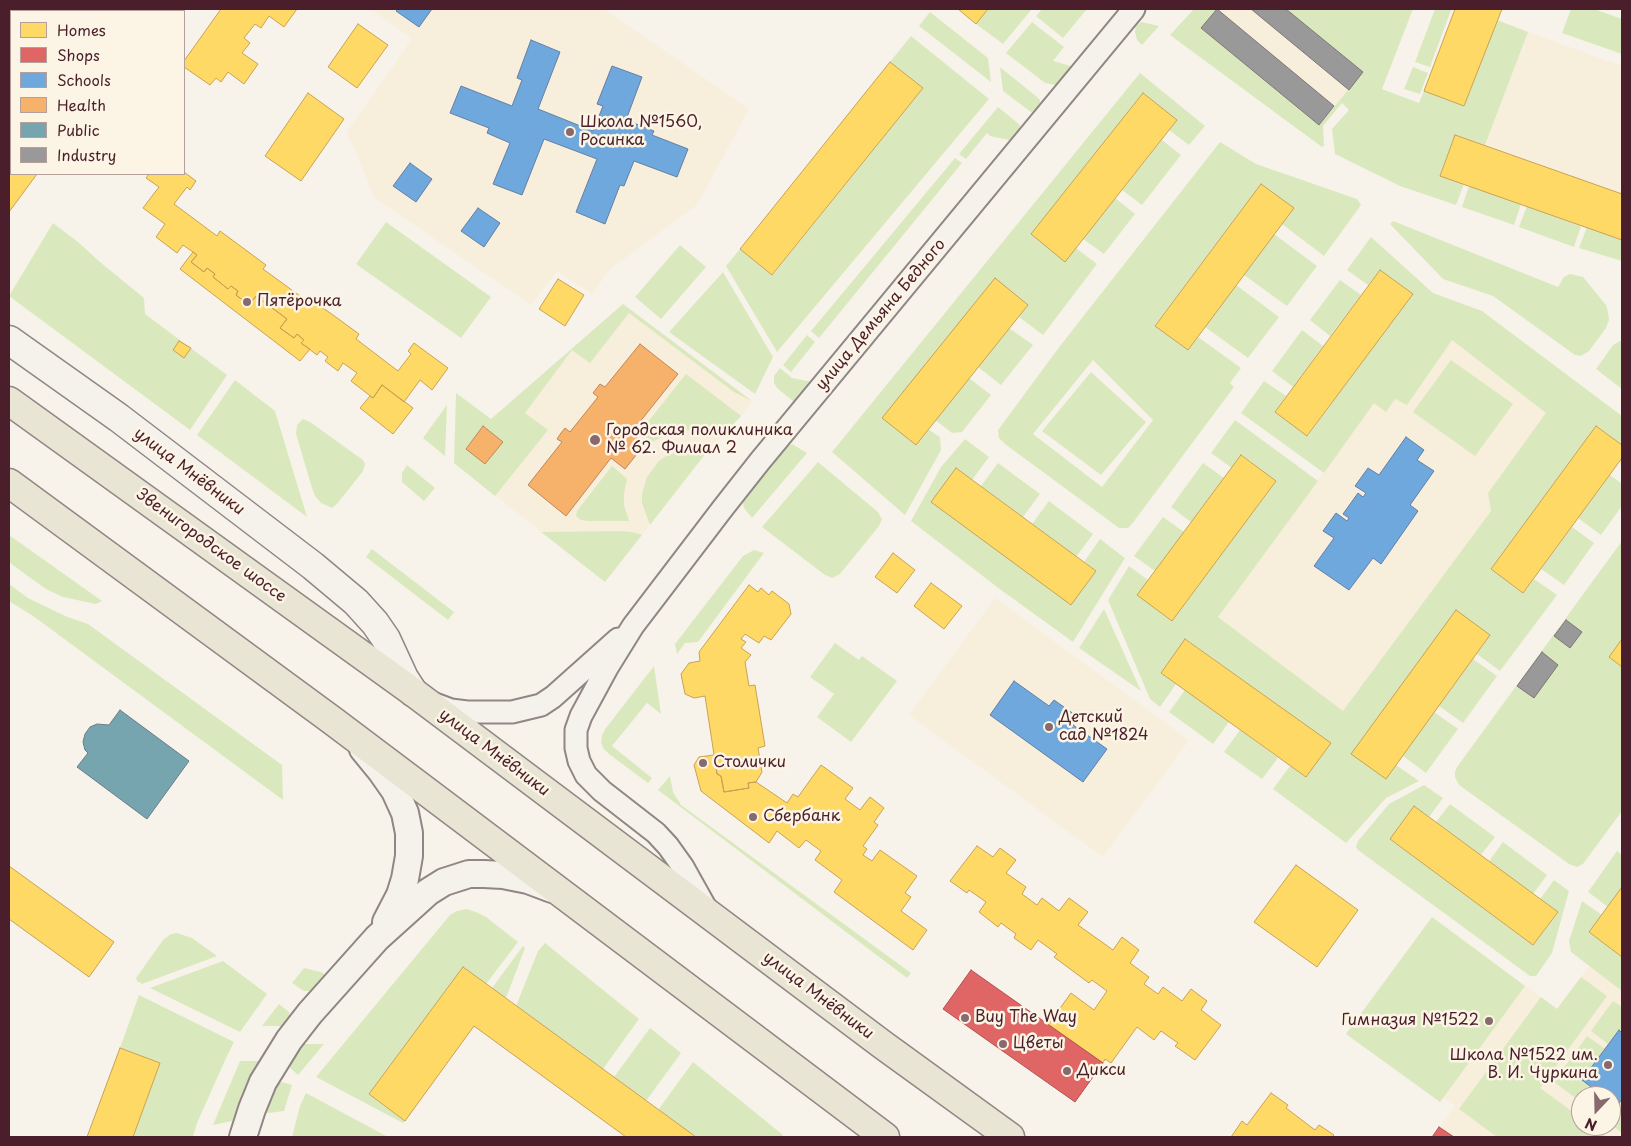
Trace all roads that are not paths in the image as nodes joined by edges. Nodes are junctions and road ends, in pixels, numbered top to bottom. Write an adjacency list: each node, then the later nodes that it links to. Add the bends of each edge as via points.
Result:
1 (1134, 9): 5 (street, улица Демьяна Бедного, via 760,461)
2 (9, 340): 6 (main road, улица Мнёвники, via 119,418 356,602 386,639 404,678)
3 (9, 401): 6 (main road, Звенигородское шоссе)
4 (9, 482): 7 (main road)
5 (634, 626): 6 (street, улица Демьяна Бедного, via 541,705 512,712 467,712 443,708); 9 (street, улица Демьяна Бедного, via 581,716 576,730 576,748 582,768 593,783 668,846)
6 (416, 694): 9 (main road, улица Мнёвники)
7 (333, 721): 8 (main road); 10 (street, via 361,747 381,772 398,799 409,833 405,879 393,911)
8 (556, 890): 10 (street, via 504,875 469,874 444,882 428,892); 11 (main road)
9 (712, 916): 15 (main road, улица Мнёвники)
10 (377, 938): 12 (street, via 289,1040 263,1082)
11 (830, 1097): 13 (main road); 14 (main road)
12 (243, 1137)
13 (875, 1137)
14 (885, 1137)
15 (1010, 1137)

